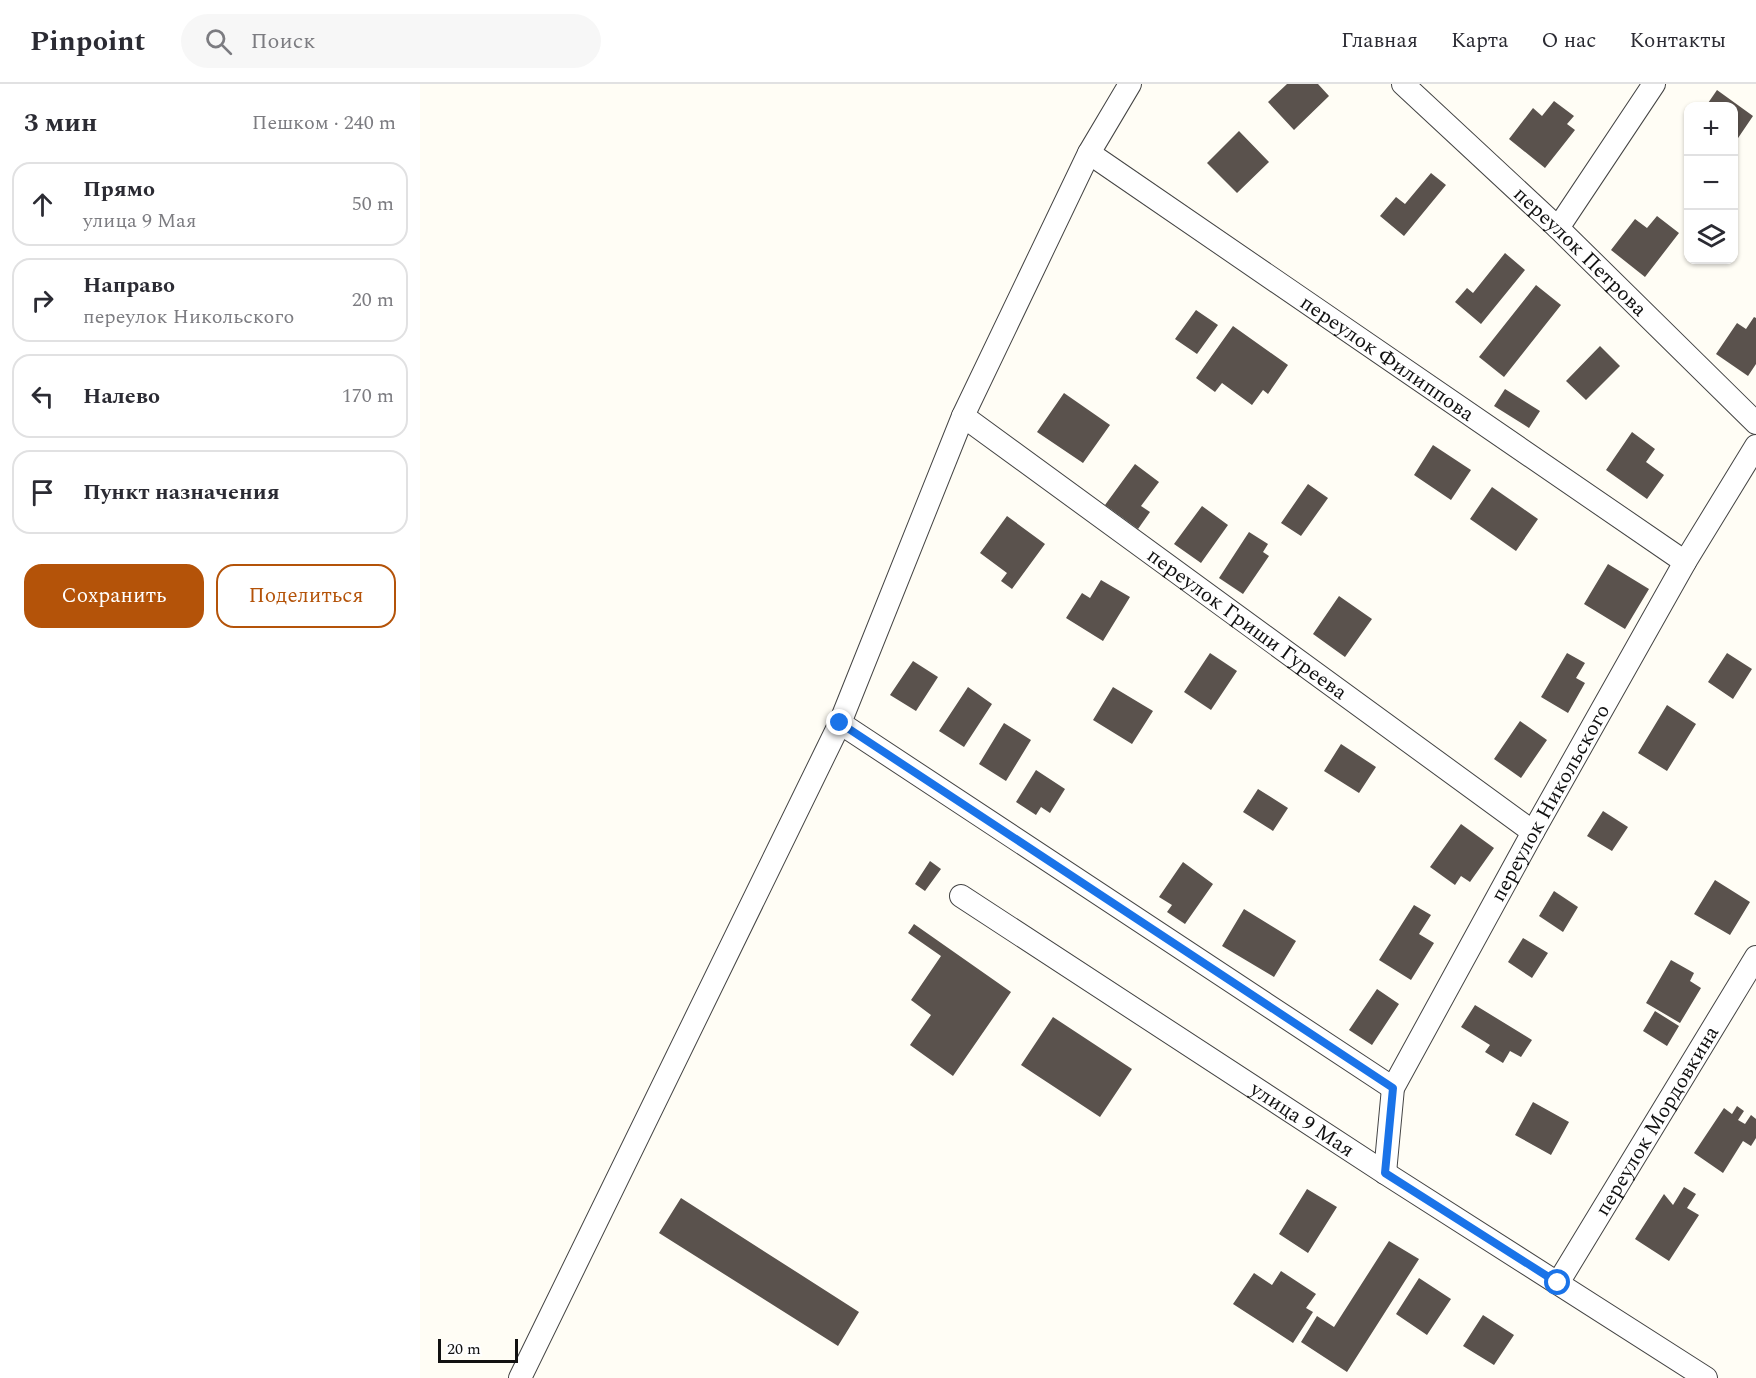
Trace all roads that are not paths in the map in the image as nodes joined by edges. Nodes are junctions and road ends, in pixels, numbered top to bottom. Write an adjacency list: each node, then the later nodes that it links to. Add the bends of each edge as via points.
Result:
1 (1130, 84): 4 (street)
2 (1403, 84): 5 (street, переулок Петрова)
3 (1654, 84): 5 (street)
4 (1089, 153): 6 (street); 9 (street, переулок Филиппова)
5 (1558, 228): 7 (street, переулок Петрова)
6 (963, 416): 10 (street); 11 (street, переулок Гриши Гуреева)
7 (1756, 423)
8 (1756, 446): 9 (street, переулок Никольского)
9 (1685, 562): 11 (street, переулок Никольского)
10 (840, 723): 14 (street); 17 (street)
11 (1533, 832): 14 (street, переулок Никольского)
12 (961, 896): 15 (street, улица 9 Мая)
13 (1756, 957): 16 (street, переулок Мордовкина)
14 (1393, 1088): 15 (street, переулок Никольского)
15 (1385, 1173): 16 (street, улица 9 Мая)
16 (1558, 1283): 18 (street, улица 9 Мая)
17 (520, 1378)
18 (1706, 1378)

